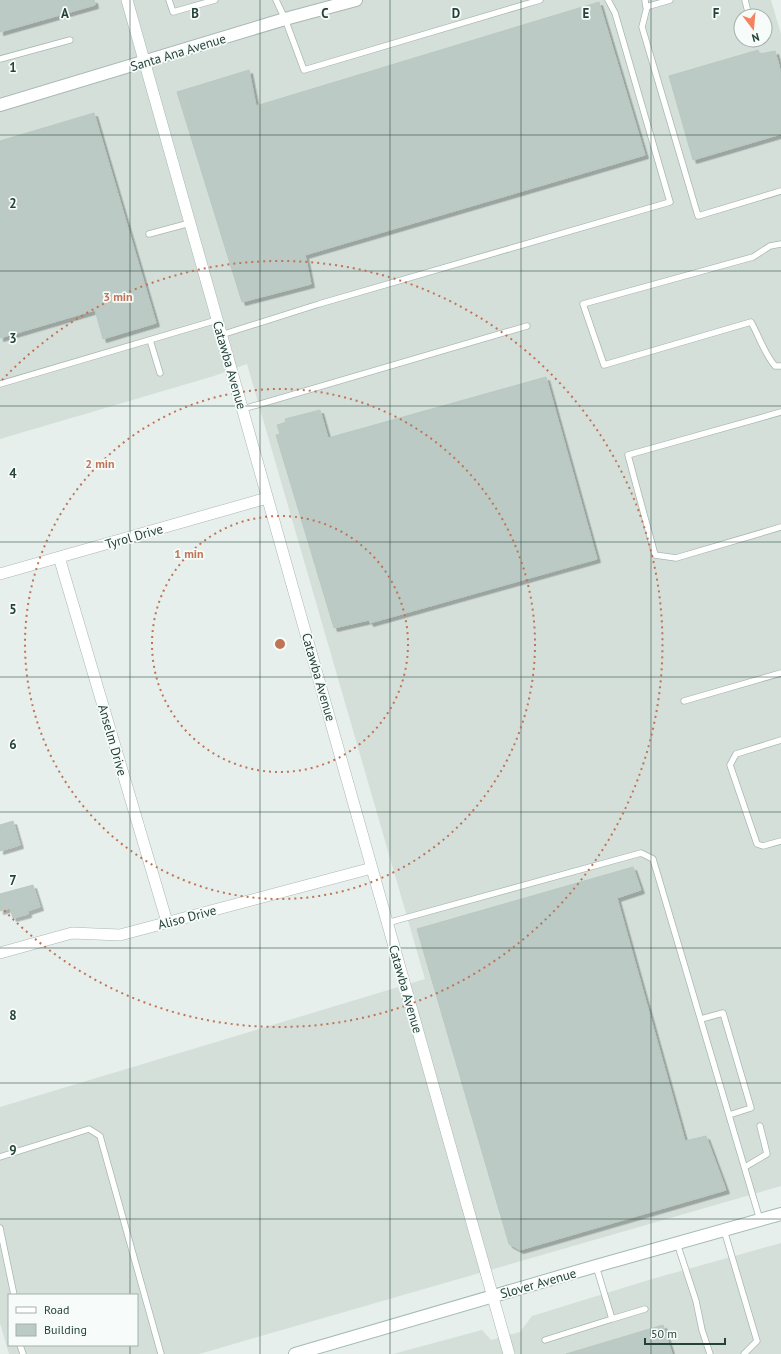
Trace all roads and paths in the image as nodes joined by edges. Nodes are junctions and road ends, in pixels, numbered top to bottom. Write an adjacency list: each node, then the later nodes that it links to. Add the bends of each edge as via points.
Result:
1 (128, 0): 15 (street, Catawba Avenue)
2 (170, 0): 3 (lane, via 173,12)
3 (215, 0)
4 (276, 0): 12 (lane)
5 (356, 0): 10 (main road, Santa Ana Avenue)
6 (540, 0): 12 (lane, via 304,70)
7 (608, 0): 23 (lane, via 615,13 670,202)
8 (645, 0): 11 (lane)
9 (670, 0): 11 (lane)
10 (331, 4): 12 (main road, Santa Ana Avenue)
11 (647, 7): 17 (lane, via 642,27 698,216)
12 (286, 18): 15 (main road, Santa Ana Avenue)
13 (70, 40): 14 (lane)
14 (0, 59)
15 (145, 62): 16 (main road, Santa Ana Avenue); 18 (street, Catawba Avenue)
16 (0, 105)
17 (781, 191)
18 (190, 223): 19 (lane); 21 (street, Catawba Avenue)
19 (149, 234)
20 (781, 244): 25 (lane, via 770,246 753,257 583,304 604,365 751,322 768,358 775,366)
21 (217, 320): 23 (street, Catawba Avenue); 24 (lane)
22 (526, 326): 28 (lane)
23 (221, 335): 28 (street, Catawba Avenue)
24 (150, 340): 26 (lane); 27 (lane)
25 (781, 366)
26 (160, 373)
27 (0, 384)
28 (243, 409): 30 (street, Catawba Avenue)
29 (781, 412): 31 (lane, via 628,456 655,555 676,558)
30 (267, 498): 32 (street, Tyrol Drive); 38 (street, Catawba Avenue)
31 (781, 528)
32 (59, 557): 33 (street, Tyrol Drive); 39 (street, Anselm Drive)
33 (0, 574)
34 (781, 673): 35 (lane)
35 (684, 701)
36 (781, 740): 37 (lane, via 736,754 730,765 757,844 763,846)
37 (781, 841)
38 (372, 868): 39 (street, Aliso Drive); 40 (street, Catawba Avenue)
39 (168, 922): 41 (street, Aliso Drive, via 120,935 72,933)
40 (387, 923): 42 (lane, via 641,853 653,858); 54 (street, Catawba Avenue)
41 (0, 952)
42 (701, 1019): 43 (lane); 43 (lane, via 723,1013 751,1108)
43 (729, 1115): 46 (lane)
44 (760, 1126): 46 (lane, via 767,1154)
45 (0, 1157): 58 (lane, via 89,1129 100,1136)
46 (745, 1167): 48 (lane)
47 (781, 1214): 48 (main road, Slover Avenue)
48 (760, 1220): 50 (main road, Slover Avenue)
49 (0, 1228): 53 (lane)
50 (724, 1230): 51 (main road, Slover Avenue); 62 (lane, via 757,1341)
51 (677, 1243): 52 (main road, Slover Avenue); 61 (lane)
52 (596, 1266): 54 (main road, Slover Avenue); 56 (lane)
53 (14, 1294)
54 (492, 1296): 59 (main road, Slover Avenue); 60 (street, Catawba Avenue)
55 (645, 1309): 56 (lane)
56 (612, 1319): 57 (lane)
57 (545, 1340)
58 (161, 1354)
59 (296, 1354)
60 (509, 1354)
61 (710, 1354)
62 (744, 1354)

